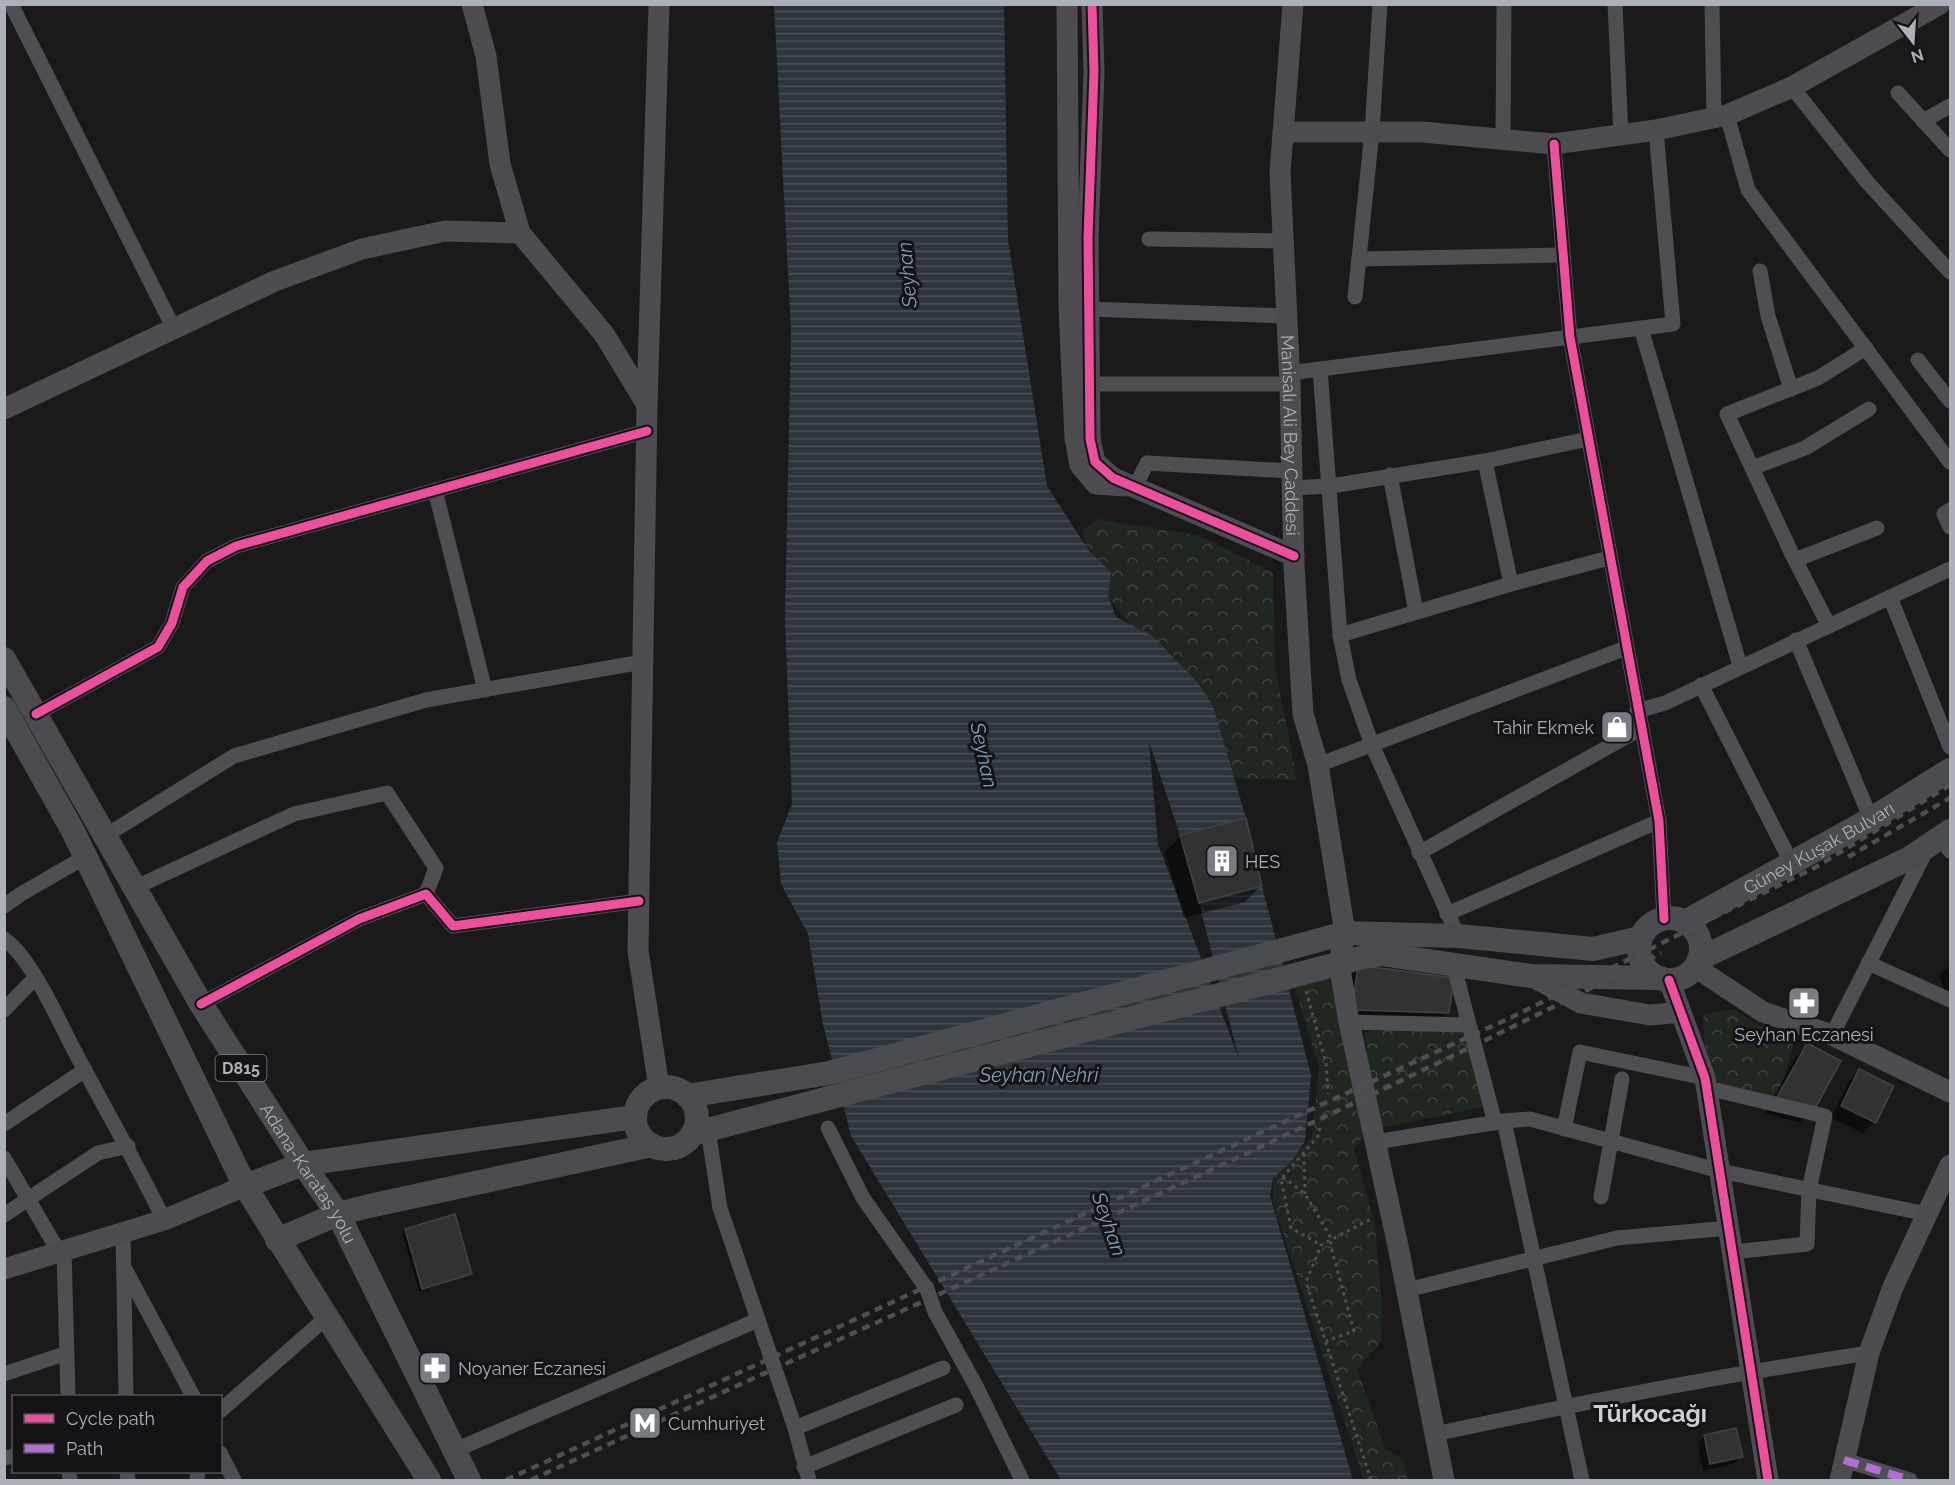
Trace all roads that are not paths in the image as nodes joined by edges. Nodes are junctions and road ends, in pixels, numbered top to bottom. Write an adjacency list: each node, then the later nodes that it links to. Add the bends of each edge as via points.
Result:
1 (11, 4): 35 (street)
2 (472, 4): 24 (main road, via 486,56 500,164)
3 (659, 4): 44 (main road)
4 (1066, 4): 55 (main road, via 1069,308 1075,438 1080,465 1096,484)
5 (1092, 4): 32 (main road)
6 (1293, 4): 18 (main road, Manisalı Ali Bey Caddesi)
7 (1380, 4): 19 (street)
8 (1504, 4): 21 (street)
9 (1615, 4): 20 (street)
10 (1712, 4): 15 (street)
11 (1936, 5): 12 (main road)
12 (1792, 87): 15 (main road); 30 (street, via 1868,183)
13 (1898, 93): 16 (street)
14 (1950, 106): 16 (street)
15 (1720, 117): 17 (main road); 37 (street, via 1748,190)
16 (1923, 121): 23 (street)
17 (1656, 130): 20 (main road); 34 (street, via 1673,324)
18 (1283, 132): 19 (main road); 26 (main road, Manisalı Ali Bey Caddesi)
19 (1372, 132): 21 (main road, via 1422,132); 28 (street)
20 (1621, 135): 22 (main road)
21 (1503, 140): 22 (main road)
22 (1554, 144): 27 (street)
23 (1950, 150)
24 (520, 233): 35 (main road, via 445,231 362,249 275,281); 44 (main road, via 604,334)
25 (1149, 239): 26 (street)
26 (1283, 242): 33 (main road, Manisalı Ali Bey Caddesi)
27 (1563, 255): 28 (street); 36 (street)
28 (1359, 259): 31 (street)
29 (1760, 271): 42 (street, via 1768,316)
30 (1950, 272)
31 (1355, 297)
32 (1088, 309): 33 (street); 41 (main road)
33 (1286, 316): 40 (main road, Manisalı Ali Bey Caddesi)
34 (1641, 328): 36 (street); 73 (street)
35 (174, 329): 45 (main road)
36 (1570, 338): 39 (street); 48 (street)
37 (1866, 348): 42 (street, via 1818,378); 50 (street)
38 (1918, 360): 43 (street)
39 (1320, 369): 40 (street); 54 (street)
40 (1289, 378): 41 (street); 53 (main road, Manisalı Ali Bey Caddesi)
41 (1089, 384): 55 (main road, via 1090,438 1095,462 1113,478)
42 (1791, 389): 51 (street, via 1727,414)
43 (1950, 401)
44 (647, 405): 47 (main road)
45 (4, 409)
46 (1869, 409): 51 (street, via 1806,448)
47 (647, 431): 56 (street); 72 (main road)
48 (1588, 439): 49 (street); 61 (street)
49 (1485, 461): 52 (street); 64 (street)
50 (1950, 462)
51 (1752, 468): 62 (street)
52 (1390, 475): 54 (street); 66 (street)
53 (1292, 480): 54 (street); 55 (street, via 1147,463); 60 (main road, Manisalı Ali Bey Caddesi)
54 (1331, 486): 68 (street)
55 (1135, 487): 60 (main road)
56 (435, 490): 75 (street); 78 (street, via 236,546 207,561 183,587 172,623 158,647)
57 (1950, 510): 58 (street, via 1944,514)
58 (1950, 527)
59 (1877, 528): 62 (street)
60 (1294, 556): 83 (main road, Manisalı Ali Bey Caddesi, via 1303,714)
61 (1609, 558): 64 (street); 70 (street)
62 (1795, 560): 67 (street)
63 (1950, 569): 65 (street)
64 (1511, 584): 66 (street)
65 (1890, 597): 67 (street); 82 (street)
66 (1416, 612): 68 (street)
67 (1829, 626): 69 (street)
68 (1340, 636): 81 (street, via 1349,680)
69 (1796, 640): 73 (street); 85 (street)
70 (1626, 648): 77 (street); 81 (street)
71 (4, 659): 78 (main road, Adana-Karataş yolu / D815)
72 (642, 662): 75 (street); 94 (main road)
73 (1740, 666): 74 (street)
74 (1701, 685): 77 (street, via 1665,703); 91 (street)
75 (485, 690): 87 (street, via 426,700 234,756)
76 (4, 708): 80 (main road, D815)
77 (1637, 711): 79 (street)
78 (36, 714): 87 (main road, Adana-Karataş yolu / D815)
79 (1640, 729): 86 (street); 89 (street)
80 (13, 741): 90 (main road, D815)
81 (1371, 745): 83 (street); 89 (street)
82 (1950, 747)
83 (1318, 765): 98 (main road, Manisalı Ali Bey Caddesi)
84 (1950, 770): 85 (main road, Güney Kuşak Bulvarı)
85 (1871, 819): 91 (main road, Güney Kuşak Bulvarı)
86 (1659, 821): 96 (street); 97 (street)
87 (105, 836): 92 (main road, Adana-Karataş yolu / D815)
88 (1942, 841): 103 (main road); 104 (street)
89 (1419, 853): 96 (street)
90 (85, 857): 95 (street); 137 (main road, D815)
91 (1791, 862): 97 (main road, Güney Kuşak Bulvarı)
92 (134, 888): 93 (street, via 294,814 387,793 436,868); 110 (main road, Adana-Karataş yolu / D815)
93 (426, 894): 94 (street, via 453,926); 110 (street, via 358,920)
94 (639, 902): 120 (main road, via 638,951)
95 (4, 906)
96 (1447, 914): 99 (street)
97 (1675, 920): 100 (main road, via 1646,929); 103 (main road, via 1699,938)
98 (1345, 933): 99 (main road); 102 (main road); 118 (main road)
99 (1458, 936): 100 (main road, via 1593,949)
100 (1641, 938): 108 (main road, via 1640,958 1651,974)
101 (4, 939): 107 (street, via 16,947)
102 (1339, 963): 105 (main road, via 1382,954); 113 (main road); 118 (main road, via 1296,981)
103 (1697, 963): 108 (main road, via 1679,979); 115 (main road, via 1763,1012)
104 (1868, 963): 109 (street); 115 (street)
105 (1454, 967): 106 (main road); 114 (street)
106 (1532, 976): 108 (main road); 112 (main road, via 1581,1003 1650,1015)
107 (35, 978): 111 (street); 116 (street)
108 (1664, 979): 112 (main road)
109 (1950, 1000)
110 (201, 1004): 134 (main road, Adana-Karataş yolu / D815)
111 (4, 1010)
112 (1681, 1012): 119 (main road)
113 (1349, 1022): 114 (street); 129 (main road)
114 (1468, 1025): 124 (street)
115 (1832, 1035): 121 (main road)
116 (85, 1070): 125 (street); 132 (street)
117 (1623, 1078): 130 (street)
118 (832, 1083): 122 (main road); 128 (main road)
119 (1706, 1083): 127 (street, via 1580,1052); 136 (main road); 138 (street, via 1825,1116)
120 (659, 1088): 122 (main road, via 679,1090); 123 (main road, via 642,1098)
121 (1950, 1092)
122 (687, 1096): 128 (main road)
123 (635, 1117): 131 (main road, via 639,1134); 134 (main road)
124 (1499, 1122): 127 (street, via 1530,1119); 129 (street); 150 (street)
125 (4, 1124)
126 (828, 1128): 176 (street, via 863,1198 927,1289 934,1312)
127 (1564, 1129): 130 (street)
128 (700, 1132): 131 (main road, via 678,1146); 155 (street, via 720,1208)
129 (1376, 1142): 153 (main road)
130 (1611, 1142): 136 (street); 139 (street)
131 (652, 1145): 141 (main road)
132 (128, 1146): 140 (street, via 99,1153); 144 (street)
133 (4, 1158): 140 (street)
134 (303, 1164): 137 (main road); 141 (main road, Adana-Karataş yolu / D815)
135 (1950, 1165): 142 (main road)
136 (1720, 1171): 138 (street); 145 (main road)
137 (244, 1186): 144 (main road); 147 (main road, D815)
138 (1809, 1190): 142 (street); 149 (street, via 1807,1244)
139 (1601, 1197)
140 (28, 1199): 143 (street); 148 (street)
141 (338, 1214): 147 (main road); 169 (main road, Adana-Karataş yolu / D815)
142 (1927, 1214): 157 (main road, via 1893,1287)
143 (4, 1215)
144 (164, 1220): 146 (main road)
145 (1729, 1228): 149 (main road); 150 (street, via 1617,1238)
146 (123, 1233): 148 (main road); 151 (street)
147 (277, 1240): 154 (main road, D815)
148 (62, 1252): 152 (main road); 156 (street)
149 (1732, 1252): 159 (main road)
150 (1534, 1259): 153 (street); 165 (street)
151 (124, 1267): 162 (street); 163 (street)
152 (4, 1269)
153 (1407, 1290): 168 (main road)
154 (326, 1318): 166 (street); 174 (main road, D815)
155 (758, 1320): 167 (street); 169 (street)
156 (66, 1353): 160 (street); 161 (street)
157 (1869, 1353): 159 (street); 171 (main road)
158 (943, 1368): 167 (street)
159 (1751, 1371): 165 (street); 179 (main road)
160 (4, 1374)
161 (68, 1395)
162 (126, 1395)
163 (192, 1395)
164 (956, 1405): 172 (street)
165 (1566, 1406): 168 (street); 178 (street)
166 (222, 1409)
167 (795, 1428): 172 (street)
168 (1435, 1434): 177 (main road)
169 (453, 1451): 175 (main road, Adana-Karataş yolu / D815)
170 (222, 1457): 173 (street)
171 (1842, 1470): 180 (street)
172 (806, 1474)
173 (234, 1480)
174 (429, 1480)
175 (469, 1480)
176 (1022, 1480)
177 (1444, 1480)
178 (1582, 1480)
179 (1768, 1480)
180 (1910, 1480)

